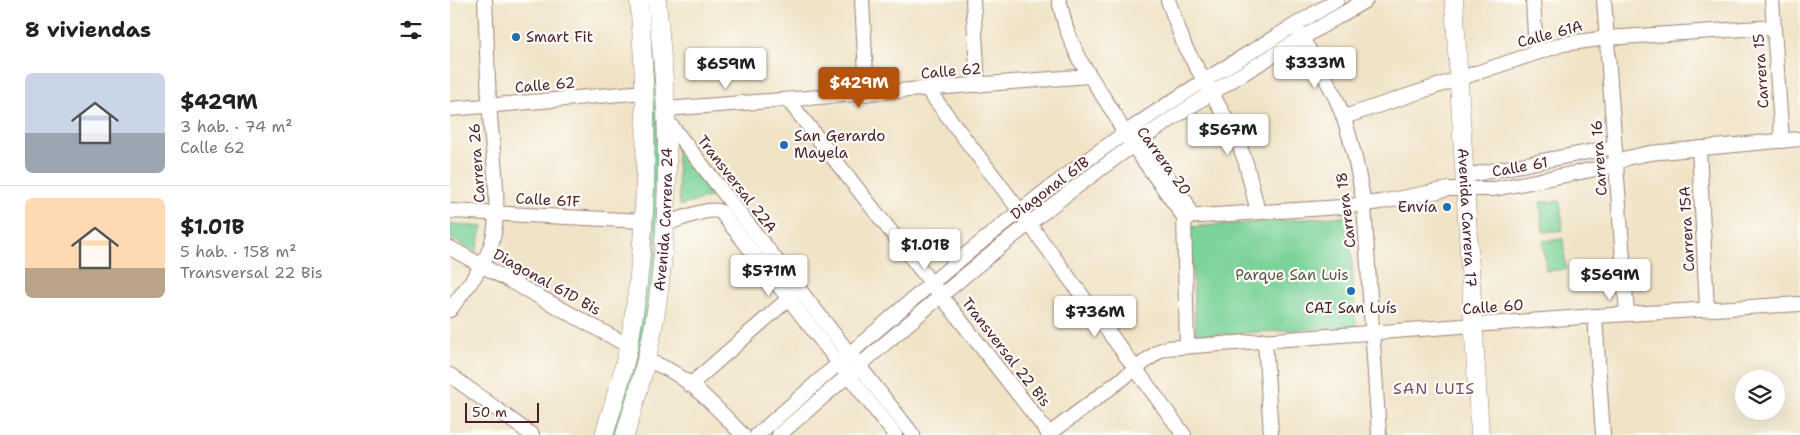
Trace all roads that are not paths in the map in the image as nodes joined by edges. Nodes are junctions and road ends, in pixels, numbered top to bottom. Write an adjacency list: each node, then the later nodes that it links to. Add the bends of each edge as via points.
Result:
1 (486, 0): 28 (street, Carrera 26)
2 (639, 0): 24 (main road, Avenida Carrera 24)
3 (657, 0): 30 (main road, Avenida Carrera 24)
4 (862, 0): 26 (street)
5 (973, 0): 22 (street)
6 (1059, 0): 19 (street, Carrera 20)
7 (1168, 0): 21 (street, via 1185,47)
8 (1337, 0): 14 (street, Diagonal 61B)
9 (1366, 0): 16 (street, Diagonal 61B)
10 (1454, 0): 20 (main road, Avenida Carrera 17)
11 (1533, 0): 18 (street)
12 (1604, 0): 17 (street, Carrera 16)
13 (1772, 0): 15 (street, Carrera 15)
14 (1294, 26): 16 (street, Carrera 18); 21 (street, Diagonal 61B)
15 (1774, 27): 17 (street, Calle 61A); 34 (street, Carrera 15)
16 (1302, 38): 25 (street, Diagonal 61B); 31 (street, Carrera 18)
17 (1607, 38): 18 (street, Calle 61A, via 1563,44); 36 (street, Carrera 16)
18 (1536, 53): 20 (street, Calle 61A)
19 (1084, 76): 22 (street, Calle 62); 32 (street, Carrera 20)
20 (1460, 78): 31 (street, Calle 61A); 39 (main road, Avenida Carrera 17)
21 (1204, 80): 25 (street); 32 (street, Diagonal 61B)
22 (978, 85): 23 (street, Calle 62)
23 (927, 89): 26 (street, Calle 62); 42 (street)
24 (644, 92): 28 (street, Calle 62); 46 (main road, Avenida Carrera 24)
25 (1212, 93): 35 (street, Diagonal 61B); 43 (street, via 1235,134)
26 (867, 94): 27 (street, Calle 62)
27 (788, 100): 30 (street, Calle 62); 51 (street, Transversal 22 Bis)
28 (489, 106): 29 (street, Calle 62); 44 (street, Carrera 26)
29 (450, 109)
30 (666, 114): 47 (main road, Avenida Carrera 24); 52 (street, Transversal 22A)
31 (1344, 117): 40 (street, Carrera 18)
32 (1128, 131): 35 (street, Carrera 20); 42 (street, Diagonal 61B)
33 (1800, 139): 34 (street, Calle 61)
34 (1782, 140): 37 (street, Calle 61)
35 (1137, 143): 45 (street, Carrera 20); 48 (street, Diagonal 61B)
36 (1614, 147): 38 (street, Carrera 16); 39 (street, Calle 61)
37 (1699, 148): 38 (street, Calle 61, via 1650,153); 55 (street, Carrera 15A)
38 (1616, 163): 39 (street, Calle 61, via 1494,189); 57 (street, Carrera 16)
39 (1466, 183): 40 (street, Calle 61); 59 (main road, Avenida Carrera 17)
40 (1364, 205): 43 (street, Calle 61); 60 (street, Carrera 18)
41 (450, 212): 44 (street, Calle 61F)
42 (1020, 212): 48 (street); 51 (street, Diagonal 61B)
43 (1258, 212): 45 (street, Calle 61)
44 (497, 214): 46 (street, Calle 61F); 50 (street, Carrera 26, via 492,242)
45 (1185, 220): 62 (street)
46 (644, 221): 63 (main road, Avenida Carrera 24)
47 (665, 224): 52 (street, Transversal 22A, via 708,210 718,210); 65 (main road, Avenida Carrera 24, via 658,296)
48 (1029, 224): 53 (street, Diagonal 61B); 66 (street)
49 (450, 248): 50 (street, Diagonal 61D Bis)
50 (481, 265): 56 (street, Carrera 26); 63 (street, Diagonal 61D Bis)
51 (932, 284): 53 (street, Transversal 22 Bis); 64 (street, Diagonal 61B)
52 (794, 294): 64 (street, Transversal 22A); 69 (street)
53 (941, 296): 67 (street, Diagonal 61B); 78 (street, Transversal 22 Bis)
54 (1800, 304): 55 (street, Calle 60)
55 (1707, 309): 57 (street, Calle 60)
56 (450, 310)
57 (1627, 314): 58 (street, Calle 60)
58 (1595, 316): 59 (street, Calle 60); 83 (street)
59 (1474, 325): 60 (street, Calle 60); 82 (main road, Avenida Carrera 17)
60 (1372, 332): 61 (street, Calle 60); 81 (street, Carrera 18)
61 (1265, 340): 62 (street, Calle 60); 80 (street)
62 (1188, 345): 66 (street, Calle 60, via 1164,348)
63 (629, 346): 71 (main road, Avenida Carrera 24)
64 (845, 358): 67 (street, Transversal 22A); 74 (street, Diagonal 61B)
65 (646, 361): 69 (street, via 656,363); 72 (main road, Avenida Carrera 24)
66 (1136, 368): 78 (street, Calle 60); 79 (street)
67 (855, 371): 75 (street, Diagonal 61B); 76 (street, Transversal 22A); 77 (street, Transversal 22A)
68 (450, 375): 70 (street)
69 (690, 385): 73 (street)
70 (532, 435)
71 (604, 435)
72 (625, 435)
73 (743, 435)
74 (757, 435)
75 (779, 435)
76 (895, 435)
77 (912, 435)
78 (1049, 435)
79 (1184, 435)
80 (1271, 435)
81 (1379, 435)
82 (1480, 435)
83 (1603, 435)

